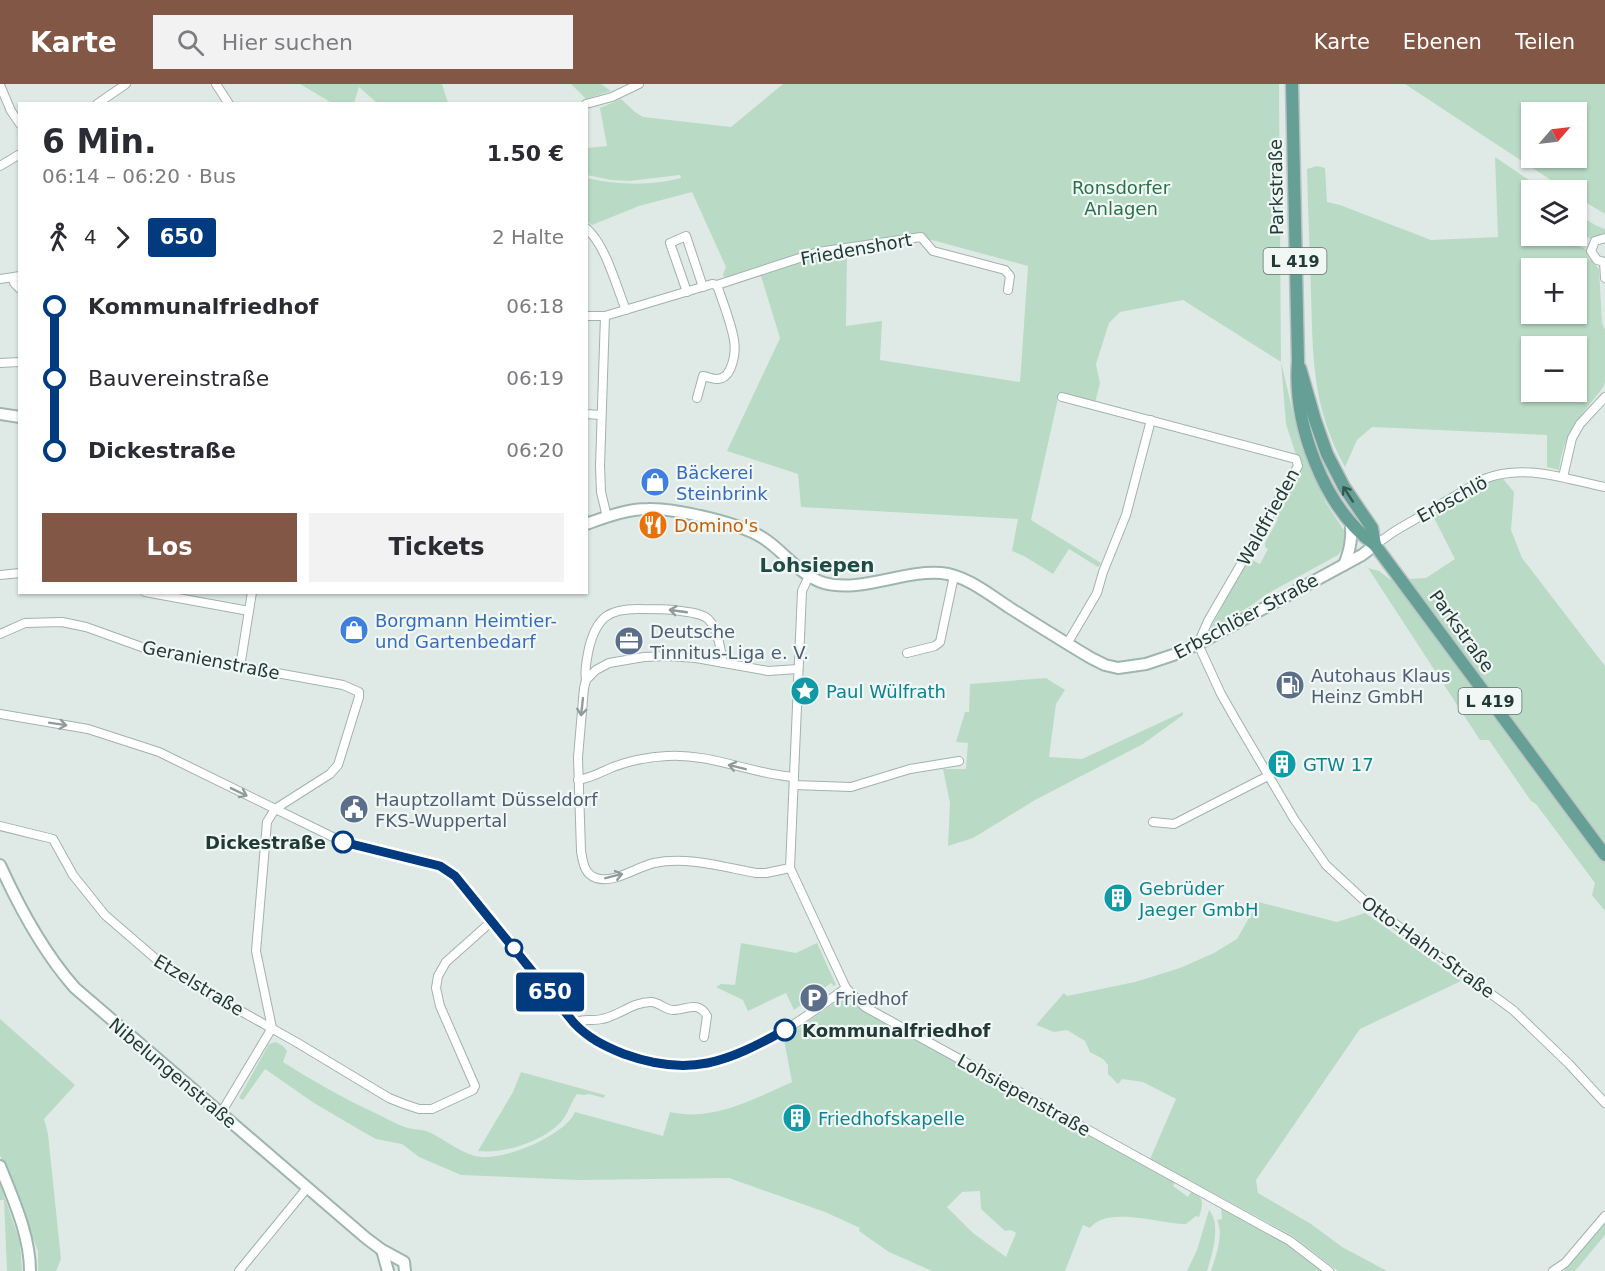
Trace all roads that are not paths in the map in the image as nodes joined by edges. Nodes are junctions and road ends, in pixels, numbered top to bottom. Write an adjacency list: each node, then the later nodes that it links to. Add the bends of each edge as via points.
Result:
1 (126, 84): 6 (street)
2 (216, 84): 7 (street)
3 (639, 84): 8 (street)
4 (1292, 84): 25 (main road, Parkstraße / L 419)
5 (0, 85): 9 (street)
6 (100, 102)
7 (228, 102)
8 (588, 103)
9 (18, 121)
10 (18, 155): 11 (street)
11 (0, 166)
12 (588, 230): 22 (street, via 594,234)
13 (1605, 238): 14 (street, via 1595,241 1591,251 1597,260)
14 (1605, 262): 16 (street)
15 (16, 277): 17 (street)
16 (1605, 278)
17 (0, 279)
18 (717, 285): 19 (street, Friedenshort); 20 (street, Friedenshort, via 818,252 921,237 933,250 1005,270 1010,276); 30 (street, via 735,341 734,353 725,376 703,376)
19 (703, 287): 21 (street, Friedenshort); 21 (street, via 686,236 670,243)
20 (1008, 290)
21 (687, 292): 22 (street, Friedenshort)
22 (626, 310): 24 (street, Friedenshort)
23 (588, 316): 24 (street, Friedenshort)
24 (605, 316): 33 (street)
25 (1298, 361): 40 (main road, Parkstraße / L 419, via 1296,381 1310,451); 41 (main road, Parkstraße / L 419, one-way to 25, via 1372,528 1327,454)
26 (18, 362): 27 (street)
27 (0, 363)
28 (1062, 397): 35 (street, Waldfrieden)
29 (1605, 397): 36 (street, via 1572,438)
30 (697, 398)
31 (0, 414): 34 (street)
32 (588, 414): 33 (street)
33 (601, 415): 38 (street, via 601,492)
34 (18, 417)
35 (1151, 420): 51 (street, via 1126,515 1097,593); 52 (street, Waldfrieden, via 1292,457 1298,463)
36 (1563, 477): 37 (street, Erbschlö); 41 (street, Erbschlö, via 1514,471 1497,474)
37 (1605, 487)
38 (607, 517): 39 (street, Erbschlöer Straße); 45 (street, Erbschlöer Straße, via 648,509 732,525 765,539)
39 (588, 523)
40 (1351, 524): 41 (main road, Parkstraße / L 419); 42 (street, via 1350,550)
41 (1375, 544): 42 (street, Erbschlöer Straße); 66 (main road, Parkstraße / L 419)
42 (1344, 564): 52 (street, Erbschlöer Straße)
43 (18, 573): 44 (street)
44 (0, 574)
45 (809, 576): 46 (street, Erbschlöer Straße, via 838,585 922,574); 56 (street, Lohsiepenstraße, via 802,591)
46 (954, 576): 51 (street, Erbschlöer Straße); 53 (street, via 940,642)
47 (156, 594): 49 (street)
48 (252, 594): 49 (street)
49 (249, 611): 55 (street)
50 (0, 634): 55 (street, Geranienstraße, via 25,623 62,622 150,650)
51 (1067, 644): 52 (street, Erbschlöer Straße, via 1118,668 1158,661)
52 (1198, 644): 60 (street, Otto-Hahn-Straße, via 1221,694)
53 (907, 653)
54 (723, 663): 56 (street, via 768,671); 57 (street, via 645,657 609,663); 57 (street, one-way to 57, via 715,627 707,617 663,609 629,609 615,611 597,625 587,659)
55 (240, 667): 63 (street, Geranienstraße, via 354,688 358,692 338,765)
56 (798, 669): 62 (street, Lohsiepenstraße)
57 (586, 680): 61 (street, one-way to 61)
58 (0, 714): 63 (street, one-way to 63, via 88,729 159,752)
59 (959, 761): 62 (street, via 910,769 851,787)
60 (1268, 776): 64 (street, via 1174,824); 74 (street, Otto-Hahn-Straße, via 1308,841 1338,878 1512,1010)
61 (578, 780): 62 (street, one-way to 61, via 697,757 668,755 632,761); 68 (street, one-way to 68, via 584,867 594,877 607,879 656,863 678,861 756,873)
62 (794, 781): 68 (street, Lohsiepenstraße)
63 (275, 808): 69 (street, via 343,842 440,866 455,876); 72 (street, via 267,822 256,951)
64 (1153, 822)
65 (0, 826): 72 (street, Etzelstraße, via 53,839 73,875 105,915 128,936 171,972)
66 (1605, 855)
67 (0, 865): 75 (street, Nibelungenstraße, via 29,924 75,988)
68 (790, 868): 70 (street, Lohsiepenstraße)
69 (492, 921): 71 (street); 72 (street, Etzelstraße, via 446,962 438,976 440,1006 475,1082 473,1089 432,1109 418,1109 389,1098)
70 (846, 988): 71 (street, via 785,1030 736,1055 700,1065 675,1066 637,1058 601,1045); 84 (street, Lohsiepenstraße, via 865,1007 1290,1241)
71 (574, 1023): 73 (street, via 583,1018 605,1019 641,1003 652,1002 673,1010 691,1006 701,1008 707,1016)
72 (272, 1028): 75 (street)
73 (704, 1037)
74 (1605, 1103)
75 (221, 1113): 77 (street, Nibelungenstraße)
76 (0, 1166): 80 (street, via 25,1237)
77 (307, 1188): 79 (street, Nibelungenstraße); 81 (street)
78 (1605, 1216): 85 (street, via 1565,1263)
79 (381, 1250): 82 (street); 83 (street, Nibelungenstraße, via 404,1262)
80 (30, 1271)
81 (238, 1271)
82 (388, 1271)
83 (405, 1271)
84 (1329, 1271)
85 (1552, 1271)

